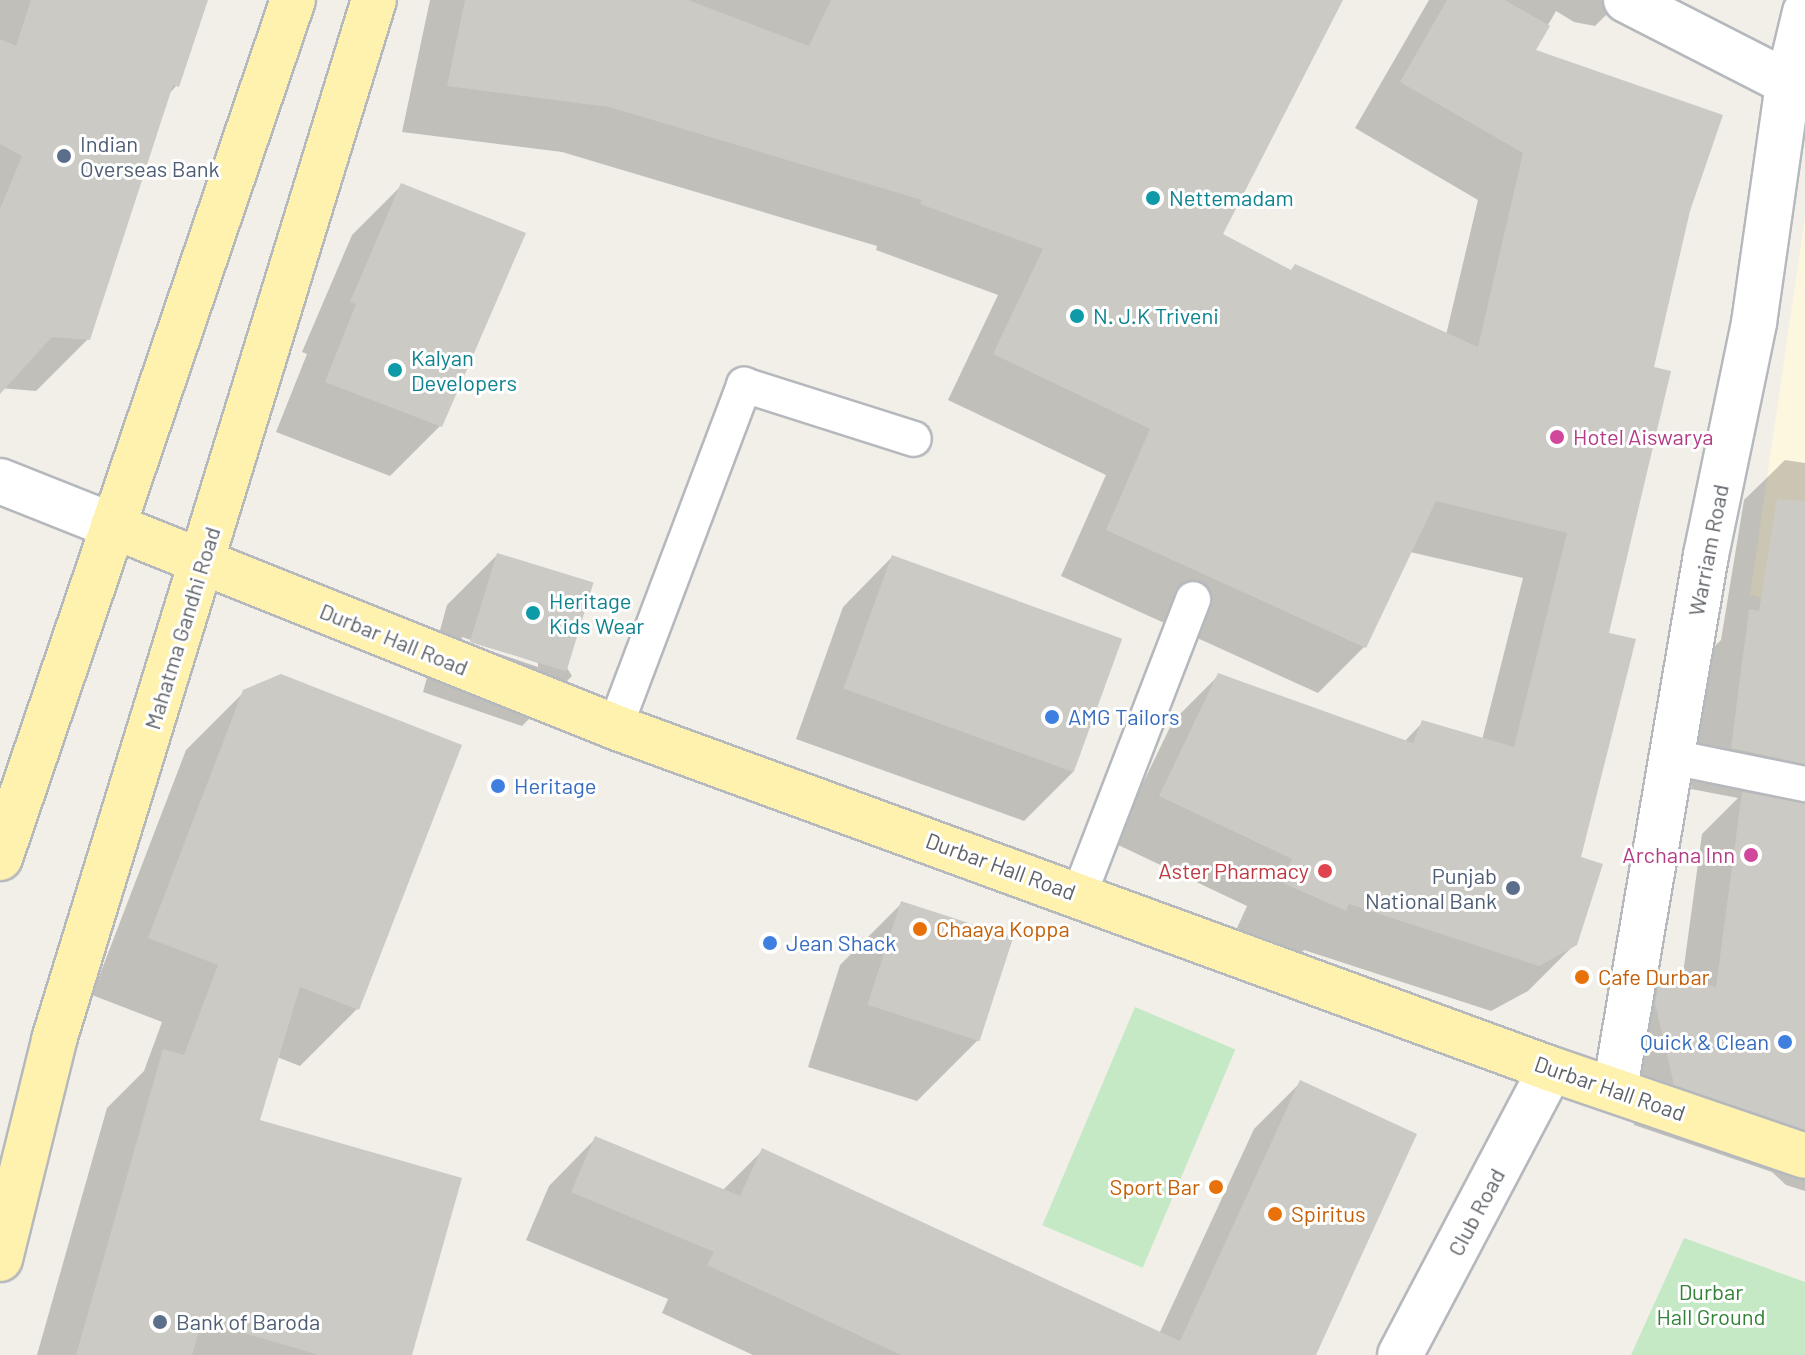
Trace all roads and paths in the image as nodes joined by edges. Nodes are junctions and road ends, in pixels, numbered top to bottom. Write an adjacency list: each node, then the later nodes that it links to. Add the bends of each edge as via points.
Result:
1 (293, 0): 8 (main road)
2 (374, 0): 9 (main road, Mahatma Gandhi Road)
3 (1626, 0): 5 (street)
4 (1805, 12): 5 (street, Warriam Road)
5 (1788, 83): 12 (street, Warriam Road, via 1754,323 1706,555)
6 (914, 439): 11 (lane, via 744,385)
7 (0, 481): 8 (street)
8 (113, 526): 9 (main road, Durbar Hall Road); 14 (main road)
9 (202, 563): 11 (main road, Durbar Hall Road); 19 (main road, Mahatma Gandhi Road, via 54,1040)
10 (1193, 599): 15 (lane)
11 (615, 727): 15 (main road, Durbar Hall Road)
12 (1672, 757): 13 (lane); 17 (street, Warriam Road)
13 (1805, 784)
14 (0, 858)
15 (1079, 895): 16 (main road, Durbar Hall Road)
16 (1551, 1069): 17 (main road, Durbar Hall Road); 20 (street, Club Road)
17 (1615, 1089): 18 (main road, Durbar Hall Road)
18 (1805, 1156)
19 (0, 1259)
20 (1400, 1355)

